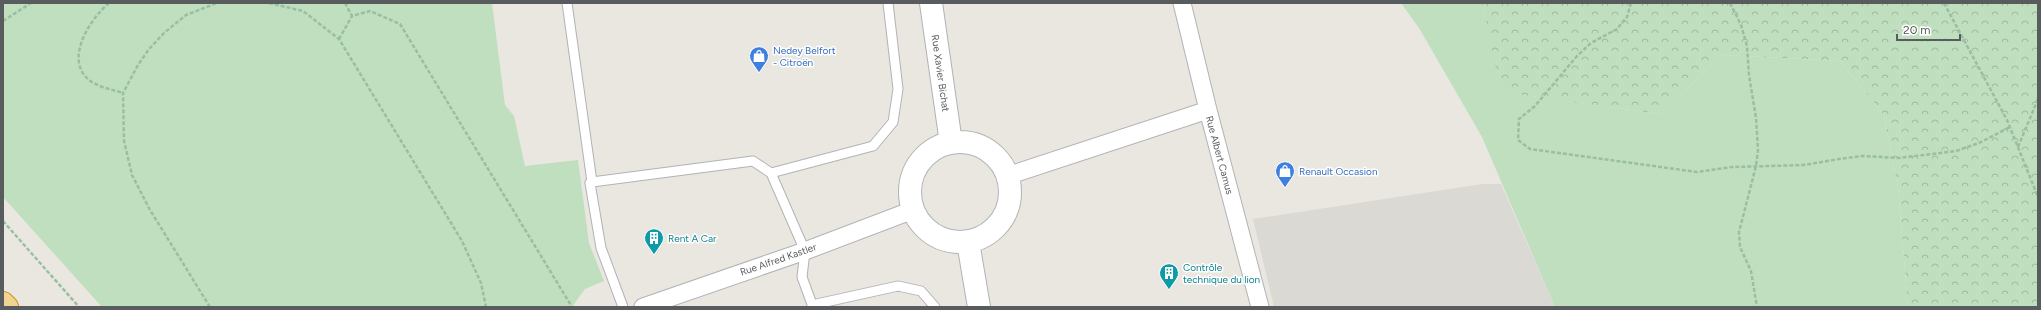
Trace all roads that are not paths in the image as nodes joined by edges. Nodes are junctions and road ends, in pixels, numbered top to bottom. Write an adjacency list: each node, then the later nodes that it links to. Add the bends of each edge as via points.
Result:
1 (567, 3): 9 (lane)
2 (888, 3): 7 (lane, via 898,89 892,122 873,146)
3 (931, 3): 6 (main road, Rue Xavier Bichat)
4 (1182, 3): 5 (street, Rue Albert Camus)
5 (1208, 110): 8 (street); 20 (street, Rue Albert Camus)
6 (951, 143): 8 (main road, via 965,142 991,153 1001,163); 10 (main road, via 935,149 922,160 913,176 910,193)
7 (771, 173): 9 (lane, via 753,161); 12 (lane)
8 (1007, 176): 11 (main road, via 1010,193 1007,210 998,225 985,236)
9 (592, 182): 16 (lane, via 590,183 601,248)
10 (913, 210): 11 (main road, via 922,225 935,236 951,242); 12 (street, Rue Alfred Kastler)
11 (968, 242): 19 (main road)
12 (804, 251): 14 (lane, via 802,277); 17 (street, Rue Alfred Kastler)
13 (3, 303): 15 (highway)
14 (812, 306): 18 (lane, via 898,286 921,291)
15 (7, 307)
16 (623, 307)
17 (643, 307)
18 (935, 307)
19 (979, 307)
20 (1260, 307)

